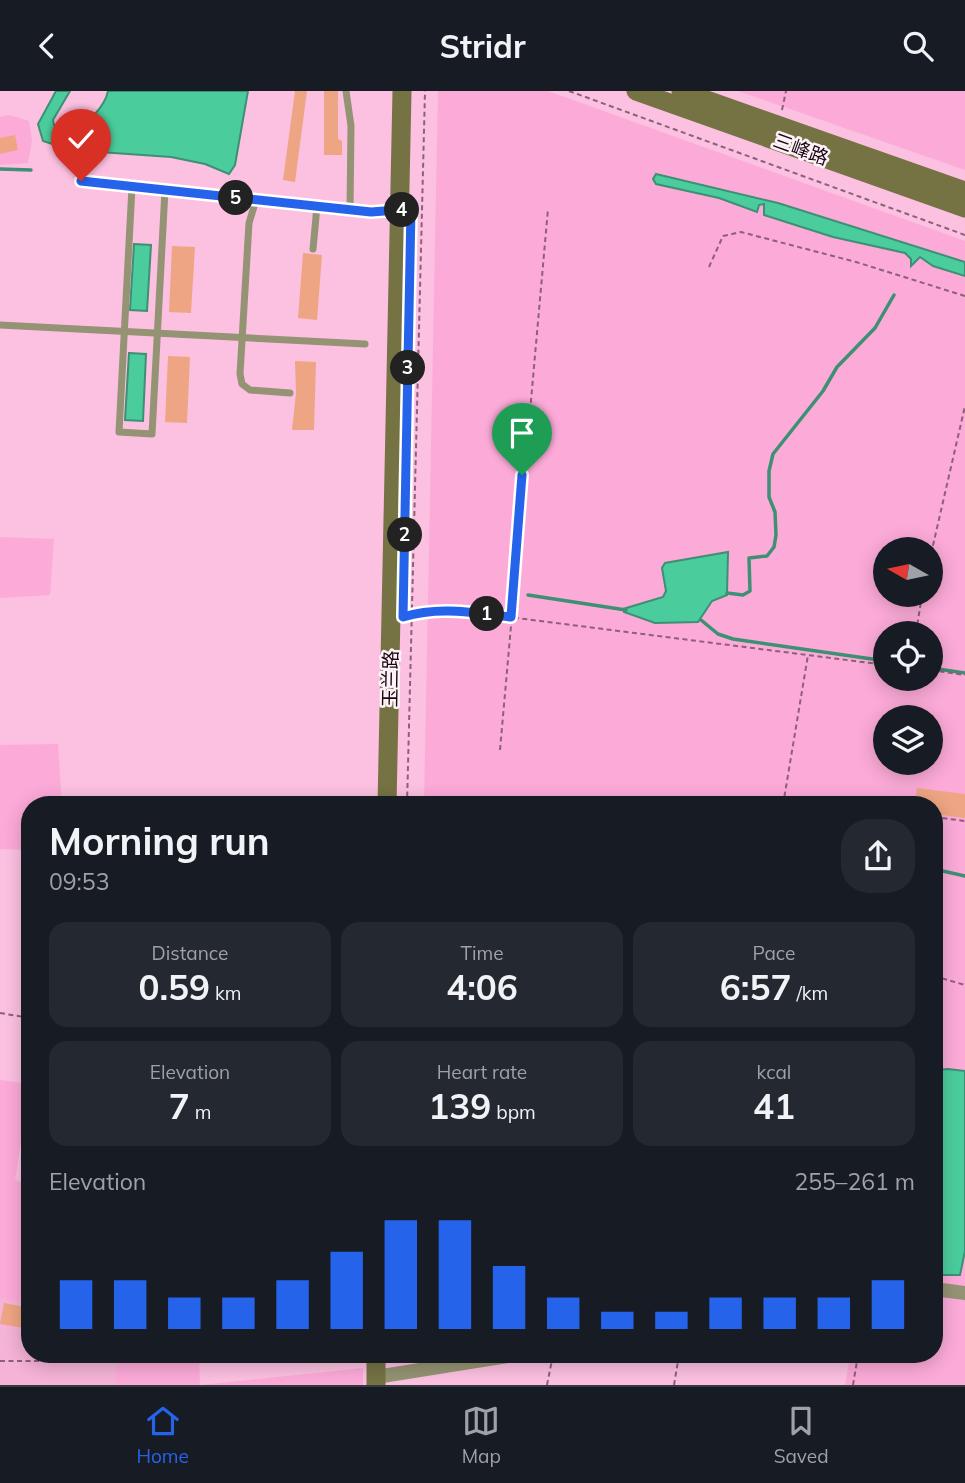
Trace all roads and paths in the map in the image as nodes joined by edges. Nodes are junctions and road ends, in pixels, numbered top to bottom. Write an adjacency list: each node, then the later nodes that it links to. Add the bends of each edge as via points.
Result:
1 (345, 91): 17 (lane, via 351,126)
2 (569, 91): 18 (path)
3 (636, 91): 14 (street, 三峰路)
4 (681, 91): 11 (street, 三峰路)
5 (786, 91): 7 (path)
6 (410, 95): 15 (street, 玉兰路); 30 (path)
7 (782, 111)
8 (81, 181): 9 (lane)
9 (132, 187): 10 (lane); 23 (lane)
10 (165, 190): 12 (lane); 24 (lane)
11 (965, 191)
12 (257, 200): 13 (lane); 25 (lane, via 249,223)
13 (317, 206): 17 (lane); 19 (lane)
14 (965, 208)
15 (405, 209): 17 (lane); 30 (street, 玉兰路); 37 (street, 玉兰路)
16 (548, 209): 31 (path)
17 (350, 210)
18 (965, 235)
19 (313, 249)
20 (709, 267): 21 (path, via 723,236 741,232)
21 (965, 296)
22 (0, 325): 23 (lane)
23 (124, 331): 24 (lane); 24 (lane, via 119,432 152,434)
24 (157, 333): 25 (lane)
25 (243, 337): 26 (lane); 27 (lane, via 243,384 250,390)
26 (365, 344)
27 (290, 393)
28 (965, 406): 29 (path)
29 (935, 537)
30 (407, 616): 31 (path, via 446,609); 38 (street, 玉兰路); 39 (path)
31 (511, 617): 32 (path); 36 (path)
32 (808, 655): 33 (path); 40 (path)
33 (873, 662)
34 (943, 672): 35 (path)
35 (965, 675)
36 (500, 750)
37 (387, 796)
38 (400, 796)
39 (407, 796)
40 (784, 796)
41 (943, 818): 42 (path)
42 (965, 821)
43 (943, 979): 44 (path)
44 (965, 985)
45 (0, 1013): 46 (path)
46 (21, 1016)
47 (943, 1290): 48 (street)
48 (965, 1293)
49 (0, 1361): 50 (path)
50 (21, 1361)
51 (387, 1363): 56 (street)
52 (472, 1363): 56 (street)
53 (551, 1363): 57 (path)
54 (678, 1363): 58 (path)
55 (857, 1363): 59 (path)
56 (382, 1380)
57 (547, 1385)
58 (674, 1385)
59 (853, 1385)

